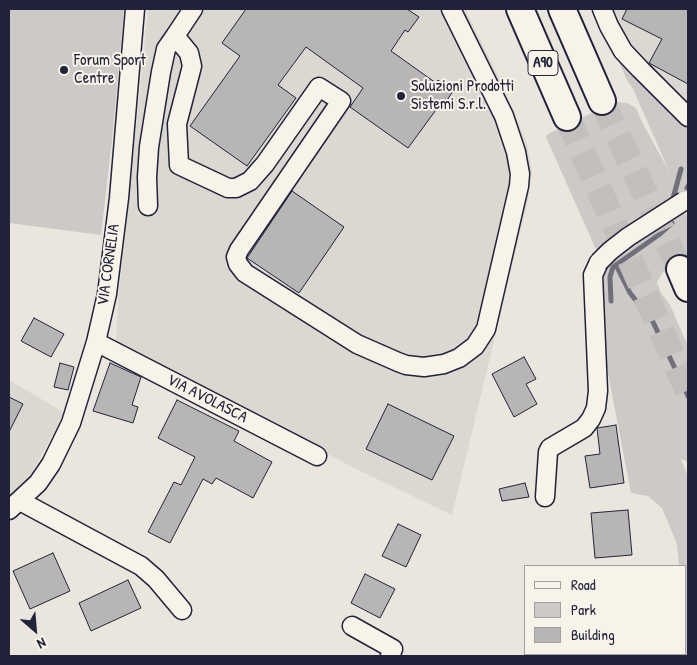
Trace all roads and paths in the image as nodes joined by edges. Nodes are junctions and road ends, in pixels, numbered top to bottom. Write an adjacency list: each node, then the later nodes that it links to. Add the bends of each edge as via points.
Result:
1 (135, 9): 11 (street, VIA CORNELIA)
2 (193, 9): 7 (street)
3 (451, 9): 7 (street, via 504,116 520,174 517,201 486,329 475,346 459,358 424,367 398,362 357,344 246,273 238,264 238,250 341,101 319,87 250,181 228,188 179,165 177,124 192,66 189,54)
4 (520, 9): 9 (highway, A90)
5 (562, 9): 8 (highway, A90)
6 (602, 9): 10 (street, via 622,50)
7 (175, 36): 12 (street, via 166,49 161,72)
8 (602, 101)
9 (567, 117)
10 (688, 117)
11 (121, 175): 12 (street); 15 (street, VIA CORNELIA, via 106,294)
12 (147, 177): 14 (street)
13 (686, 199): 17 (street, bridge, via 628,237 599,262 593,275 596,408 584,428 550,448)
14 (148, 206)
15 (96, 342): 16 (street, VIA AVOLASCA); 18 (street, VIA CORNELIA, via 67,432 44,476)
16 (317, 456)
17 (545, 497)
18 (14, 506): 19 (street, VIA CORNELIA, via 141,566)
19 (182, 610)
20 (352, 626): 21 (street, via 393,649)
21 (390, 656)

